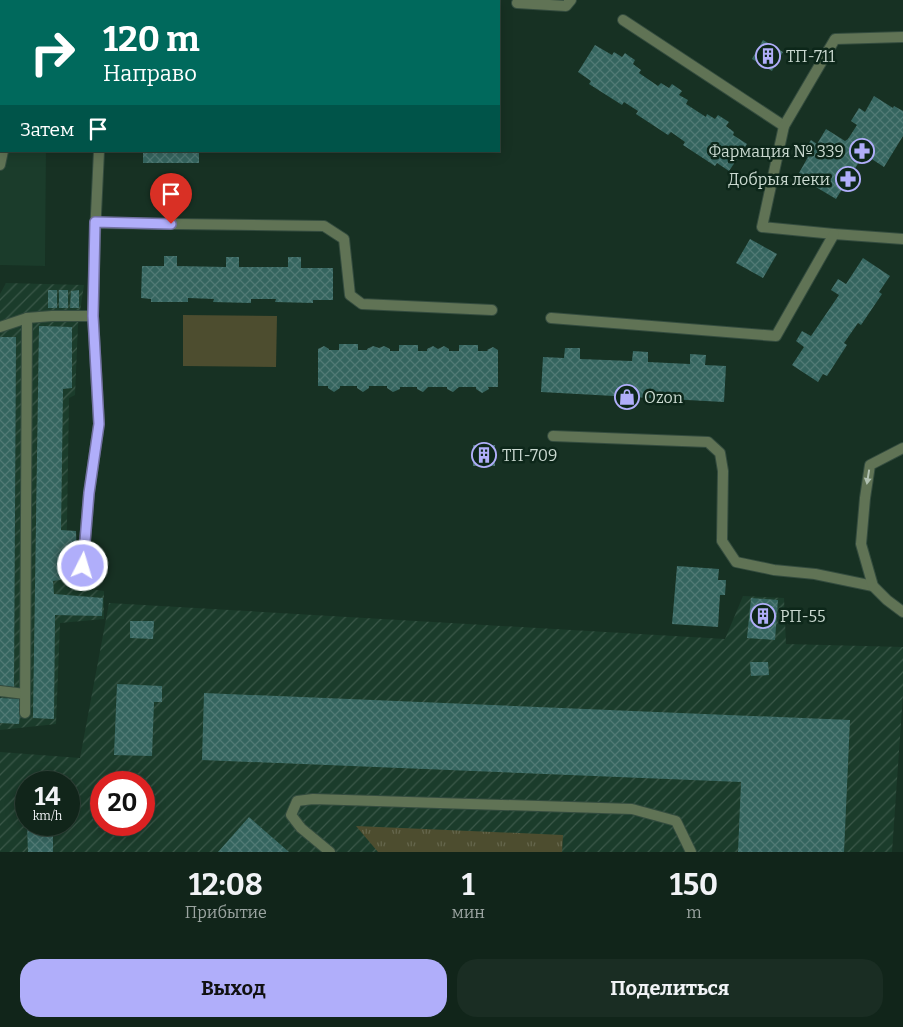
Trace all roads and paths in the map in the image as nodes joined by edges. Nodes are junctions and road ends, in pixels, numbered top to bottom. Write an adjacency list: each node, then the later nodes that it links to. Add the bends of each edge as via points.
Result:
1 (571, 0): 2 (lane, via 566,6)
2 (518, 3)
3 (623, 20): 5 (lane)
4 (903, 37): 5 (lane, via 835,39)
5 (784, 126): 10 (lane, via 762,227)
6 (3, 152): 8 (lane)
7 (99, 152): 9 (lane)
8 (0, 165)
9 (95, 222): 12 (lane, via 324,226 344,239 350,294 362,304); 13 (lane)
10 (834, 234): 11 (lane); 15 (lane, via 776,336)
11 (903, 238)
12 (492, 310)
13 (93, 316): 14 (lane); 19 (lane, via 99,424)
14 (27, 318): 16 (lane); 23 (lane)
15 (551, 318)
16 (0, 327)
17 (554, 436): 20 (lane, via 708,442 720,453 723,471 722,541 736,562)
18 (903, 448): 20 (lane, one-way to 20, via 870,465 861,544)
19 (83, 566)
20 (873, 586): 21 (lane)
21 (903, 612)
22 (0, 692): 23 (lane)
23 (25, 694): 24 (lane)
24 (25, 713)
25 (330, 852): 26 (lane, via 301,828 291,815 296,801 632,809 676,820)
26 (691, 852)

